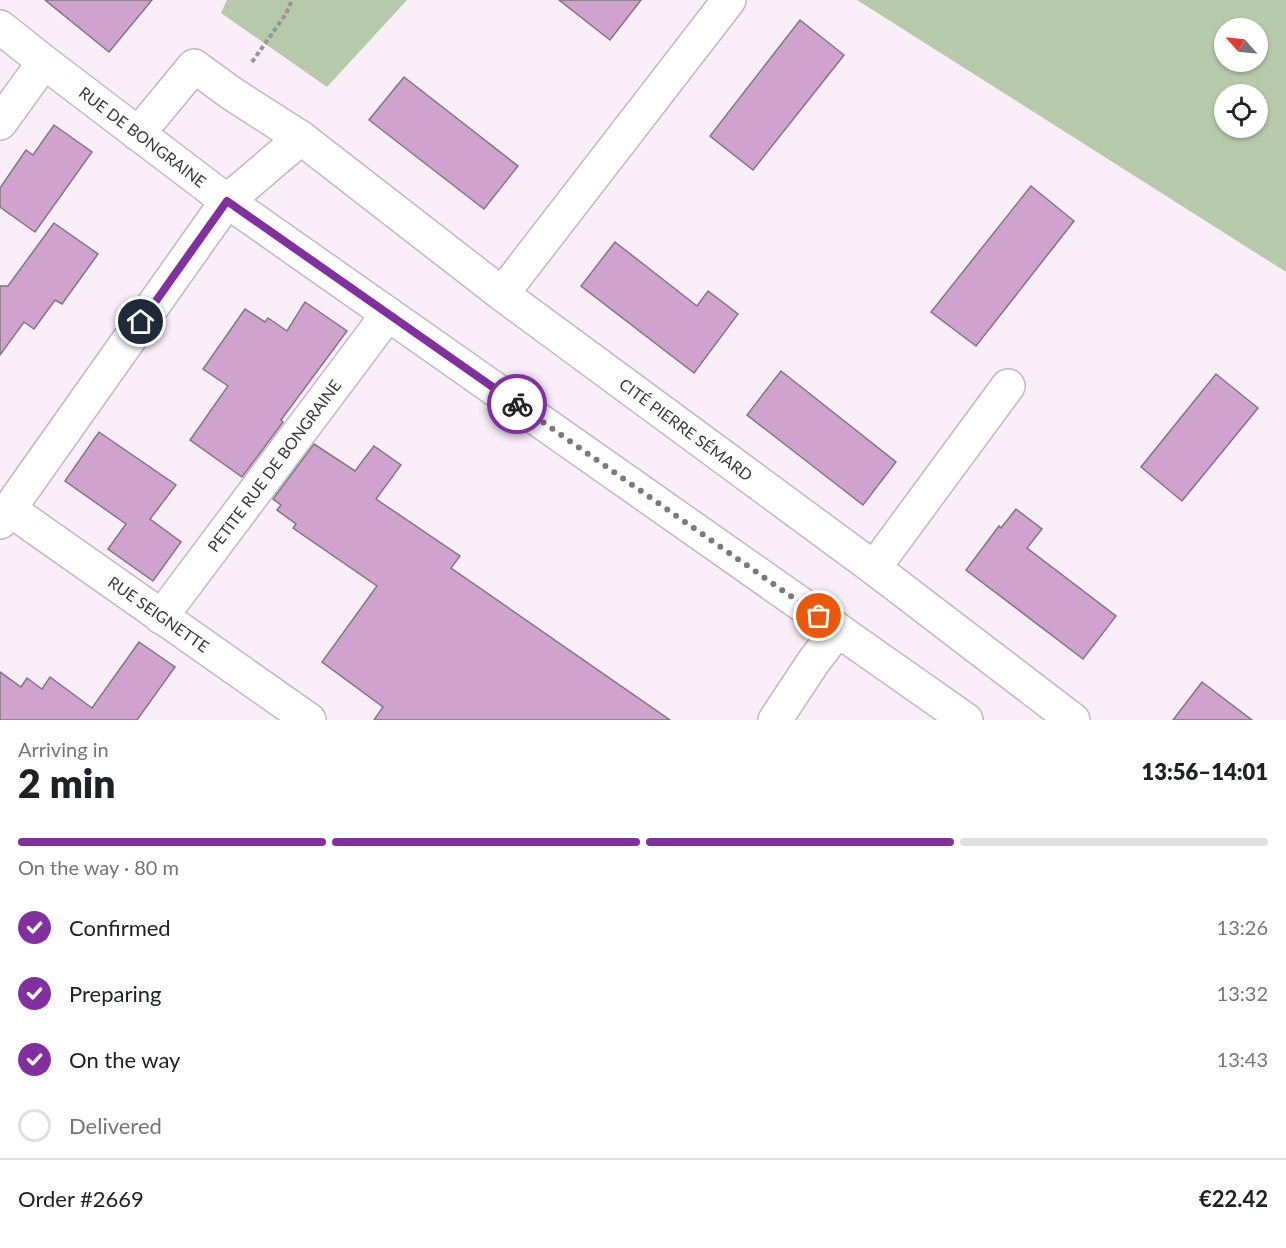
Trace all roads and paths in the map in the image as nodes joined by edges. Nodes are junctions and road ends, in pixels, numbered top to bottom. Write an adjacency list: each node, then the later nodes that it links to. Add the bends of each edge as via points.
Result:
1 (292, 0): 5 (path)
2 (729, 0): 10 (street)
3 (0, 27): 4 (street, RUE DE BONGRAINE)
4 (44, 63): 6 (street); 7 (street, RUE DE BONGRAINE)
5 (231, 93): 7 (street, CITÉ PIERRE SÉMARD, via 194,66); 8 (street, CITÉ PIERRE SÉMARD)
6 (0, 123)
7 (138, 134): 9 (street, RUE DE BONGRAINE)
8 (301, 138): 9 (street); 10 (street, CITÉ PIERRE SÉMARD)
9 (227, 201): 11 (street, RUE DE BONGRAINE); 13 (street)
10 (502, 294): 14 (street, CITÉ PIERRE SÉMARD)
11 (388, 314): 15 (street, PETITE RUE DE BONGRAINE); 16 (street, RUE DE BONGRAINE)
12 (1008, 386): 14 (street)
13 (4, 515): 15 (street, RUE SEIGNETTE)
14 (874, 568): 20 (street, CITÉ PIERRE SÉMARD)
15 (161, 616): 17 (street, RUE SEIGNETTE)
16 (838, 630): 18 (street); 19 (street, RUE DE BONGRAINE)
17 (309, 720)
18 (775, 720)
19 (966, 720)
20 (1073, 720)

